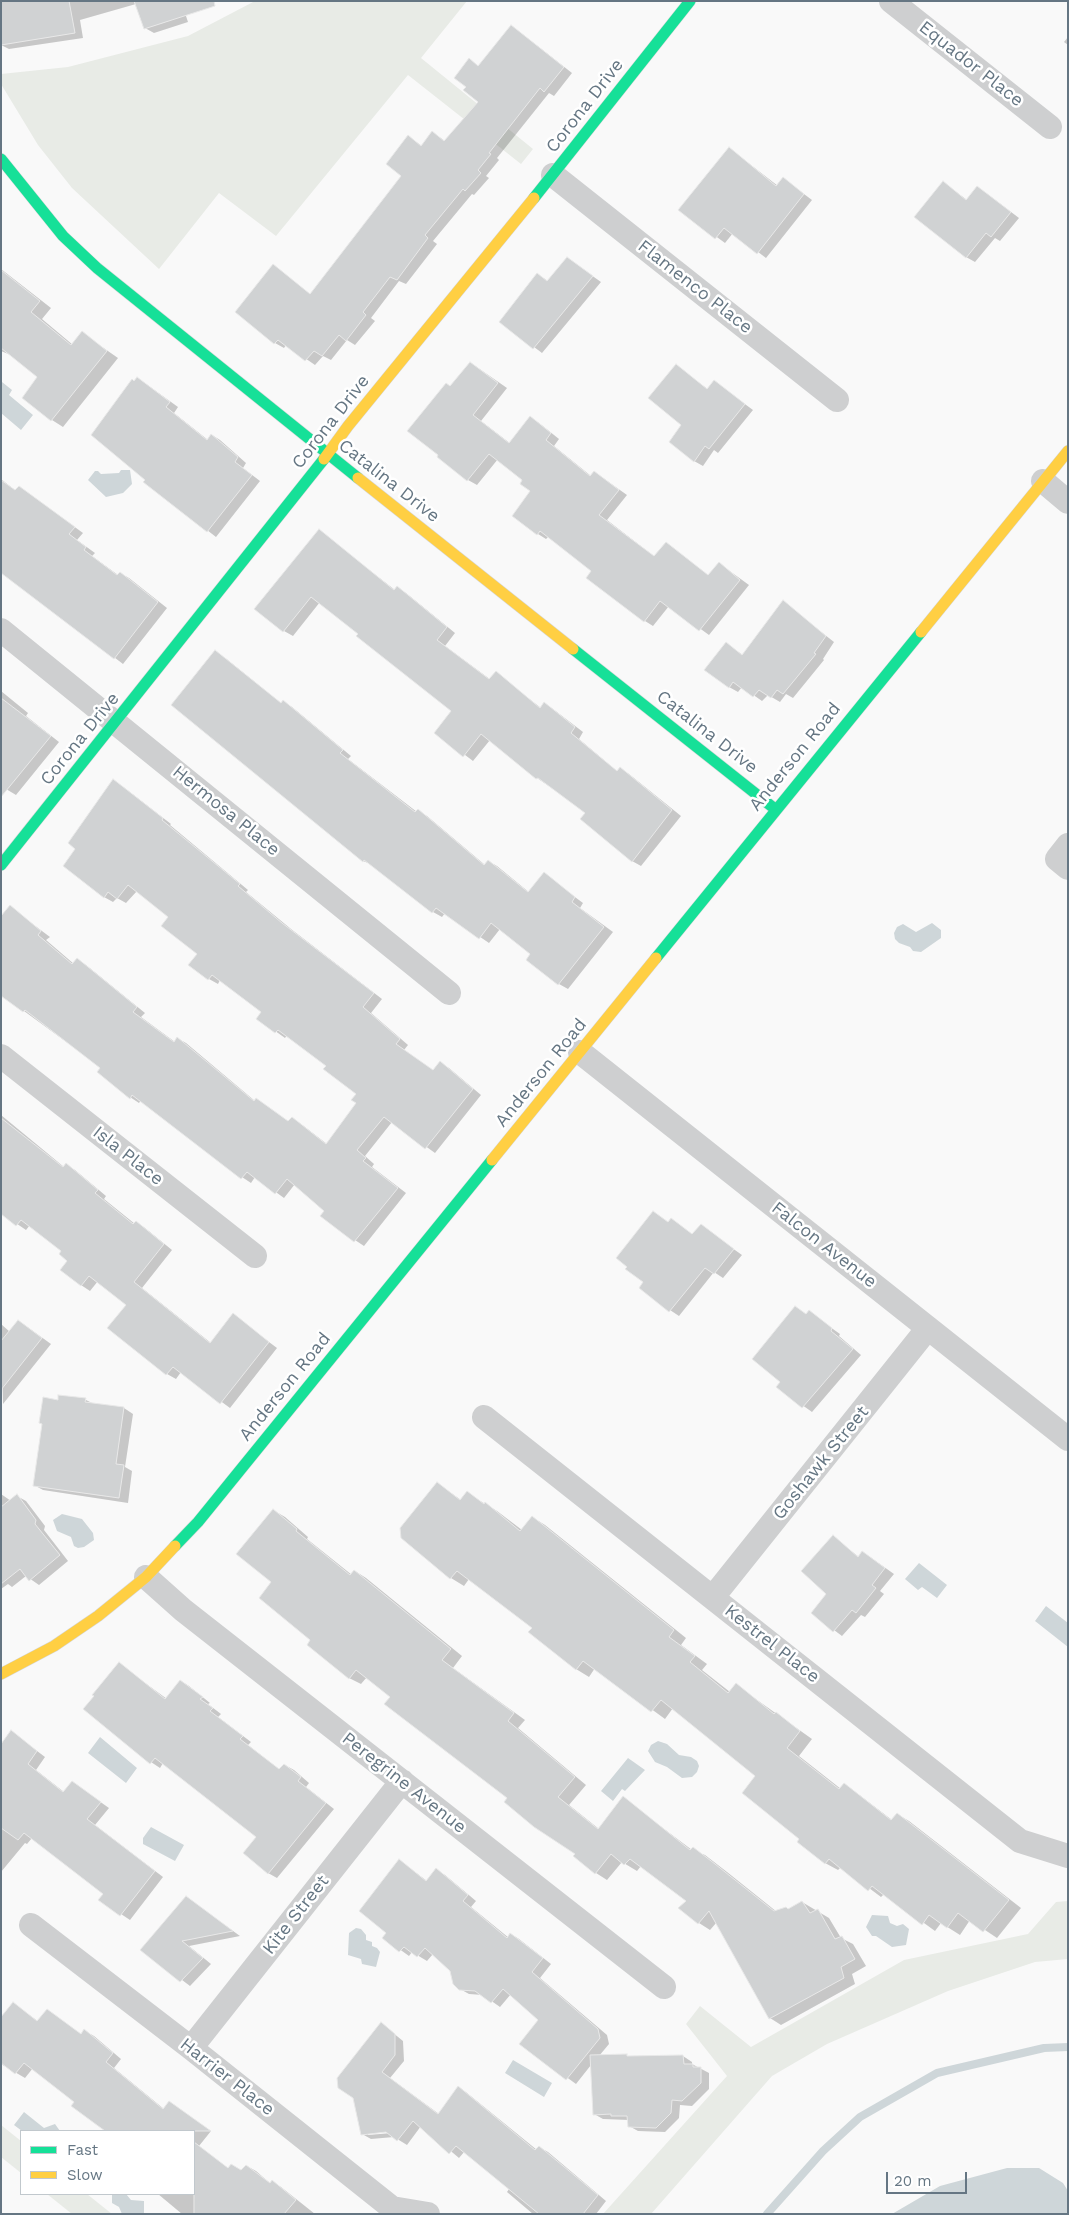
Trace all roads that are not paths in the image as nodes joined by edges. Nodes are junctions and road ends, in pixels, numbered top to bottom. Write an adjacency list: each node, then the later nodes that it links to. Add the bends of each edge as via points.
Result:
1 (690, 1): 5 (street, Corona Drive)
2 (891, 1): 3 (street, Equador Place)
3 (1050, 127)
4 (1, 159): 8 (street, Catalina Drive, via 63,236 97,268)
5 (553, 175): 6 (street, Flamenco Place); 8 (street, Corona Drive)
6 (836, 400)
7 (1068, 451): 9 (street, Anderson Road)
8 (328, 454): 12 (street, Corona Drive); 13 (street, Catalina Drive)
9 (1043, 481): 10 (street); 13 (street, Anderson Road)
10 (1068, 502)
11 (1, 630): 12 (street, Hermosa Place)
12 (117, 722): 15 (street, Corona Drive); 17 (street, Hermosa Place)
13 (775, 809): 18 (street, Anderson Road)
14 (1068, 845): 16 (street, via 1057,859)
15 (1, 865)
16 (1068, 868)
17 (449, 993)
18 (580, 1052): 21 (street, Falcon Avenue); 24 (street, Anderson Road, via 198,1522)
19 (1, 1056): 20 (street, Isla Place)
20 (254, 1256)
21 (928, 1328): 23 (street, Falcon Avenue); 25 (street, Goshawk Street)
22 (484, 1417): 25 (street, Kestrel Place)
23 (1068, 1439)
24 (146, 1578): 26 (street, Anderson Road, via 54,1646); 27 (street, Peregrine Avenue)
25 (713, 1597): 28 (street, Kestrel Place, via 1020,1841)
26 (1, 1674)
27 (402, 1781): 30 (street, Peregrine Avenue); 31 (street, Kite Street)
28 (1068, 1856)
29 (30, 1926): 31 (street, Harrier Place)
30 (664, 1987)
31 (191, 2048): 32 (street, Harrier Place, via 392,2208)
32 (428, 2214)

